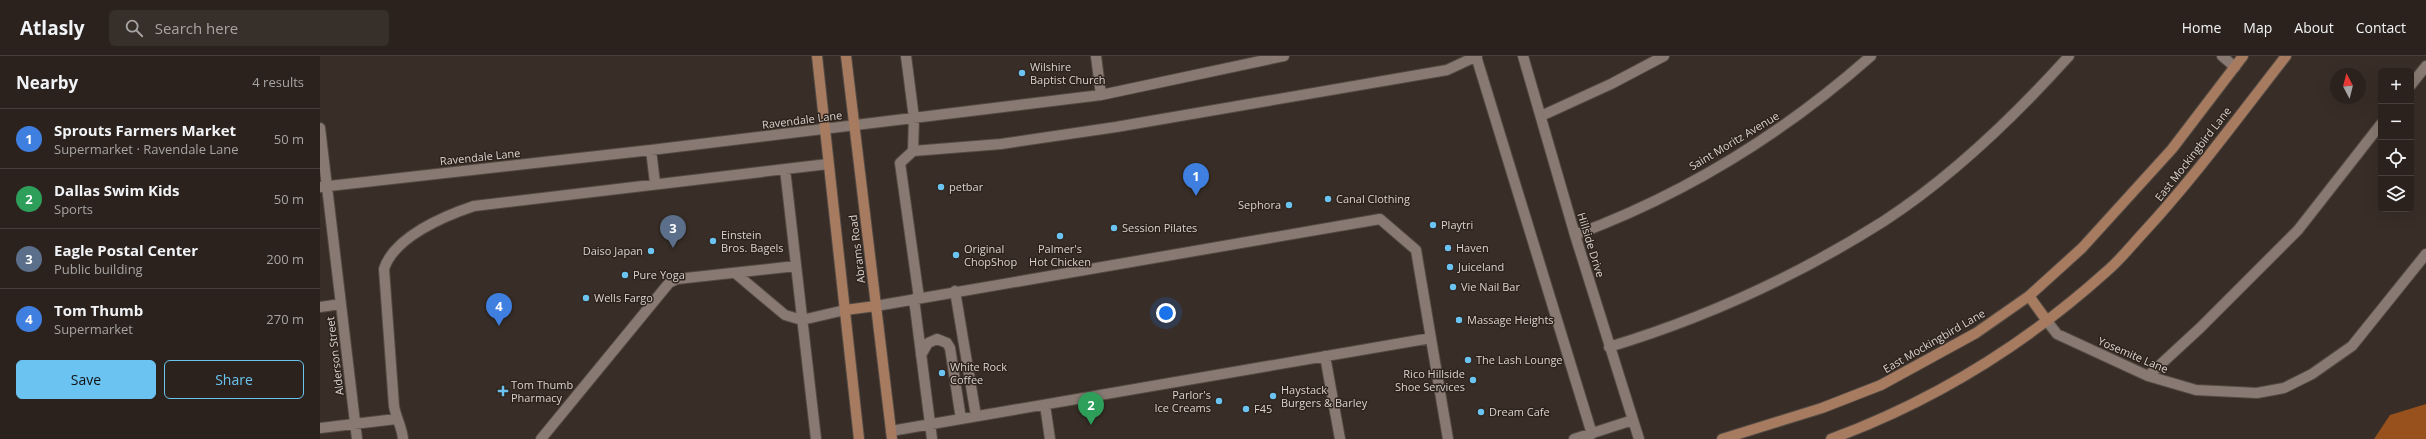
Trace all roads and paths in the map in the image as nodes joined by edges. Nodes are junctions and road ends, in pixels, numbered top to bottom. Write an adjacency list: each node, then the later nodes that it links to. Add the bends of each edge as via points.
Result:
1 (817, 56): 23 (main road, Abrams Road)
2 (846, 56): 20 (main road, Abrams Road)
3 (906, 56): 19 (street)
4 (1096, 56): 17 (street)
5 (1284, 56): 17 (street, Ravendale Lane)
6 (1476, 56): 25 (street, via 1447,70 1116,127 1001,144); 56 (street)
7 (1523, 56): 18 (street, Hillside Drive)
8 (1664, 56): 18 (street)
9 (1871, 56): 30 (street, Saint Moritz Avenue, via 1784,125 1726,162 1653,201)
10 (2068, 56): 44 (street, via 1997,131 1942,178 1884,221 1755,291 1658,332)
11 (2222, 56): 15 (street)
12 (2243, 56): 15 (main road, East Mockingbird Lane)
13 (2286, 56): 42 (main road, East Mockingbird Lane, via 2166,208 2108,270)
14 (2426, 66): 16 (street)
15 (2235, 67): 35 (main road, East Mockingbird Lane, via 2172,149 2082,248)
16 (2414, 81)
17 (1100, 95): 19 (street, Ravendale Lane)
18 (1541, 116): 30 (street, Hillside Drive)
19 (914, 118): 20 (street, Ravendale Lane); 25 (street)
20 (854, 125): 23 (street, Ravendale Lane); 38 (main road, Abrams Road)
21 (320, 128): 29 (street, Alderson Street)
22 (2378, 128): 47 (street, via 2298,230)
23 (825, 129): 24 (street, Ravendale Lane); 26 (main road, Abrams Road)
24 (651, 150): 28 (street); 29 (street, Ravendale Lane)
25 (913, 151): 36 (street, via 900,163)
26 (828, 164): 27 (street); 40 (main road, Abrams Road)
27 (784, 169): 28 (street); 32 (street)
28 (655, 184): 50 (street, via 474,206 422,228 389,257 384,269)
29 (324, 186): 37 (street, Alderson Street)
30 (1575, 235): 44 (street, Hillside Drive)
31 (2426, 254): 47 (street, Yosemite Lane, via 2352,346 2312,374 2284,388 2258,393 2211,392)
32 (796, 266): 33 (street); 41 (street)
33 (735, 273): 41 (street, via 786,315); 60 (street, via 677,279 669,283)
34 (955, 292): 36 (street); 43 (street, via 1380,219 1416,250); 49 (street)
35 (2029, 296): 42 (main road); 69 (main road, East Mockingbird Lane, via 1976,333 1882,385 1822,408)
36 (916, 299): 38 (street); 45 (street)
37 (341, 304): 39 (street); 53 (street, Alderson Street)
38 (876, 306): 40 (main road); 57 (main road, Abrams Road)
39 (320, 307)
40 (845, 310): 41 (street); 62 (main road, Abrams Road)
41 (802, 320): 61 (street)
42 (2047, 321): 47 (street, Yosemite Lane, via 2057,334); 70 (main road, East Mockingbird Lane, via 1975,371 1926,398 1876,423)
43 (1431, 338): 46 (street); 66 (street)
44 (1610, 347): 52 (street, Hillside Drive)
45 (921, 355): 51 (street, via 928,343 937,339 947,343 950,348); 54 (street)
46 (1325, 356): 48 (street); 65 (street)
47 (2148, 376)
48 (1045, 405): 49 (street); 64 (street)
49 (976, 416): 51 (street)
50 (396, 419): 53 (street); 59 (street, via 402,430)
51 (961, 419): 54 (street)
52 (1633, 420): 56 (street); 68 (street, Hillside Drive)
53 (355, 424): 55 (street); 58 (street, Alderson Street)
54 (930, 424): 57 (street); 63 (street)
55 (320, 428)
56 (1592, 434): 67 (street)
57 (892, 435)
58 (357, 439)
59 (403, 439)
60 (541, 439)
61 (816, 439)
62 (859, 439)
63 (932, 439)
64 (1050, 439)
65 (1340, 439)
66 (1448, 439)
67 (1574, 439)
68 (1639, 439)
69 (1722, 439)
70 (1831, 439)

